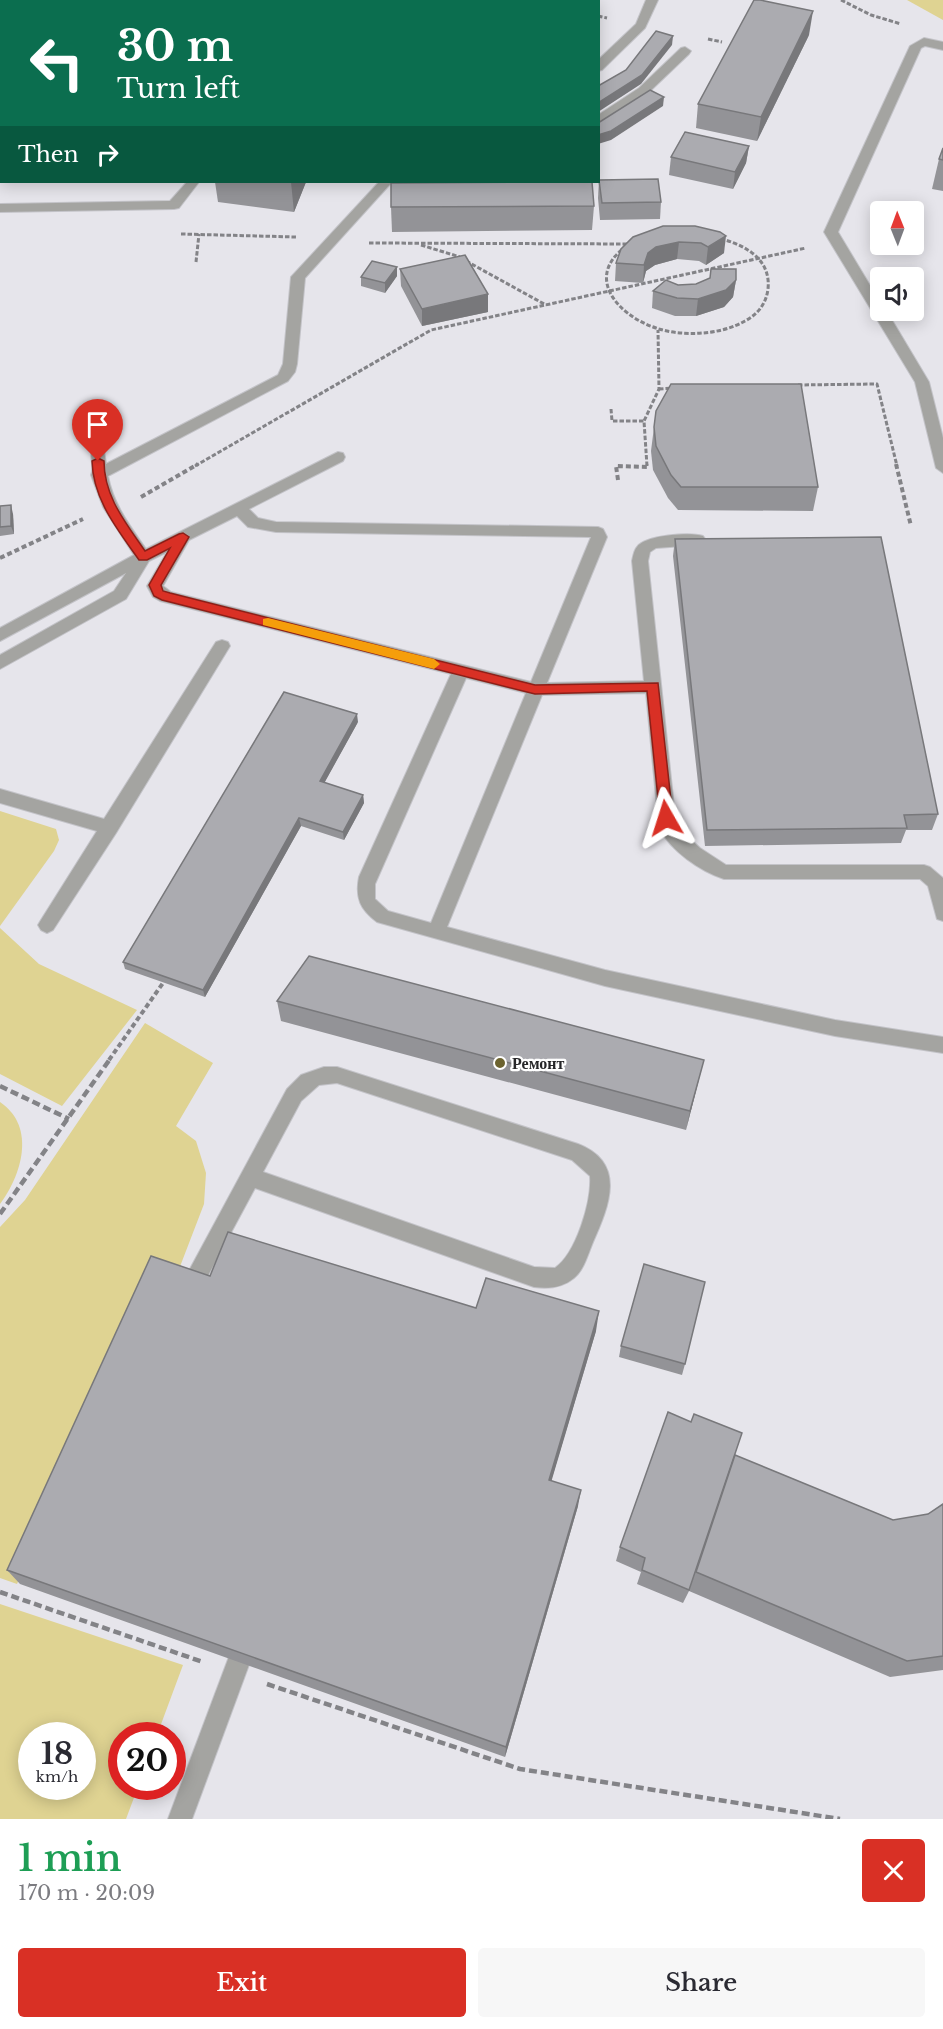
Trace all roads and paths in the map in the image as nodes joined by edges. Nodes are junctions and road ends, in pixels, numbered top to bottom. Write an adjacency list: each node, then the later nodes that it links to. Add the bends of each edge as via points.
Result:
1 (652, 0): 6 (street, via 641,25)
2 (841, 0): 3 (path, via 871,15 921,31)
3 (930, 43): 4 (street); 12 (street, via 919,43 911,56 834,222 831,232)
4 (943, 46)
5 (685, 51): 7 (street, via 642,92)
6 (600, 65)
7 (600, 120)
8 (192, 183): 10 (street, via 174,205)
9 (385, 183): 27 (street, via 298,277 290,364 283,378)
10 (0, 208)
11 (199, 234): 15 (path)
12 (835, 241): 14 (path); 26 (street, via 922,382)
13 (415, 243): 17 (path, via 458,256)
14 (756, 259): 16 (path); 16 (path, via 739,245 705,234 651,235 612,258 604,281); 18 (path, via 768,276 769,288 759,311 747,320 706,333)
15 (196, 262)
16 (607, 292): 17 (path); 18 (path, via 626,314)
17 (548, 306): 29 (path, via 431,330 137,499)
18 (658, 330): 20 (path)
19 (796, 386): 31 (path, via 877,384)
20 (659, 388): 21 (path); 23 (path)
21 (682, 388)
22 (611, 409): 23 (path, via 612,421)
23 (644, 421): 28 (path, via 647,467 616,466)
24 (98, 448): 27 (street)
25 (338, 457): 30 (street)
26 (943, 468)
27 (98, 475): 29 (street)
28 (618, 480)
29 (110, 509): 34 (street); 35 (path)
30 (238, 509): 32 (street); 41 (street, via 253,523 269,527 598,533)
31 (911, 526)
32 (183, 537): 34 (street); 39 (street, via 155,585 159,593)
33 (718, 540): 40 (street, via 672,540 643,549 640,561)
34 (143, 557): 36 (street); 38 (street, via 120,595)
35 (0, 558)
36 (0, 635)
37 (222, 646): 43 (street)
38 (0, 663)
39 (461, 671): 41 (street); 46 (street, via 368,877 364,895 369,906 382,917)
40 (653, 687): 41 (street); 44 (street, via 668,828 714,868 738,874 924,872 936,882)
41 (535, 689): 46 (street)
42 (0, 796): 43 (street)
43 (110, 828): 45 (street)
44 (943, 914)
45 (47, 925)
46 (436, 932): 48 (street, via 628,983 835,1028)
47 (163, 983): 50 (path)
48 (943, 1046)
49 (0, 1086): 50 (path)
50 (69, 1119): 52 (path)
51 (249, 1177): 51 (street, via 552,1280 565,1275 573,1265 602,1192 600,1175 578,1153 337,1075 324,1075 304,1083); 53 (street)
52 (0, 1214)
53 (190, 1287)
54 (238, 1662): 56 (street)
55 (520, 1768): 57 (path)
56 (180, 1819)
57 (840, 1819)

